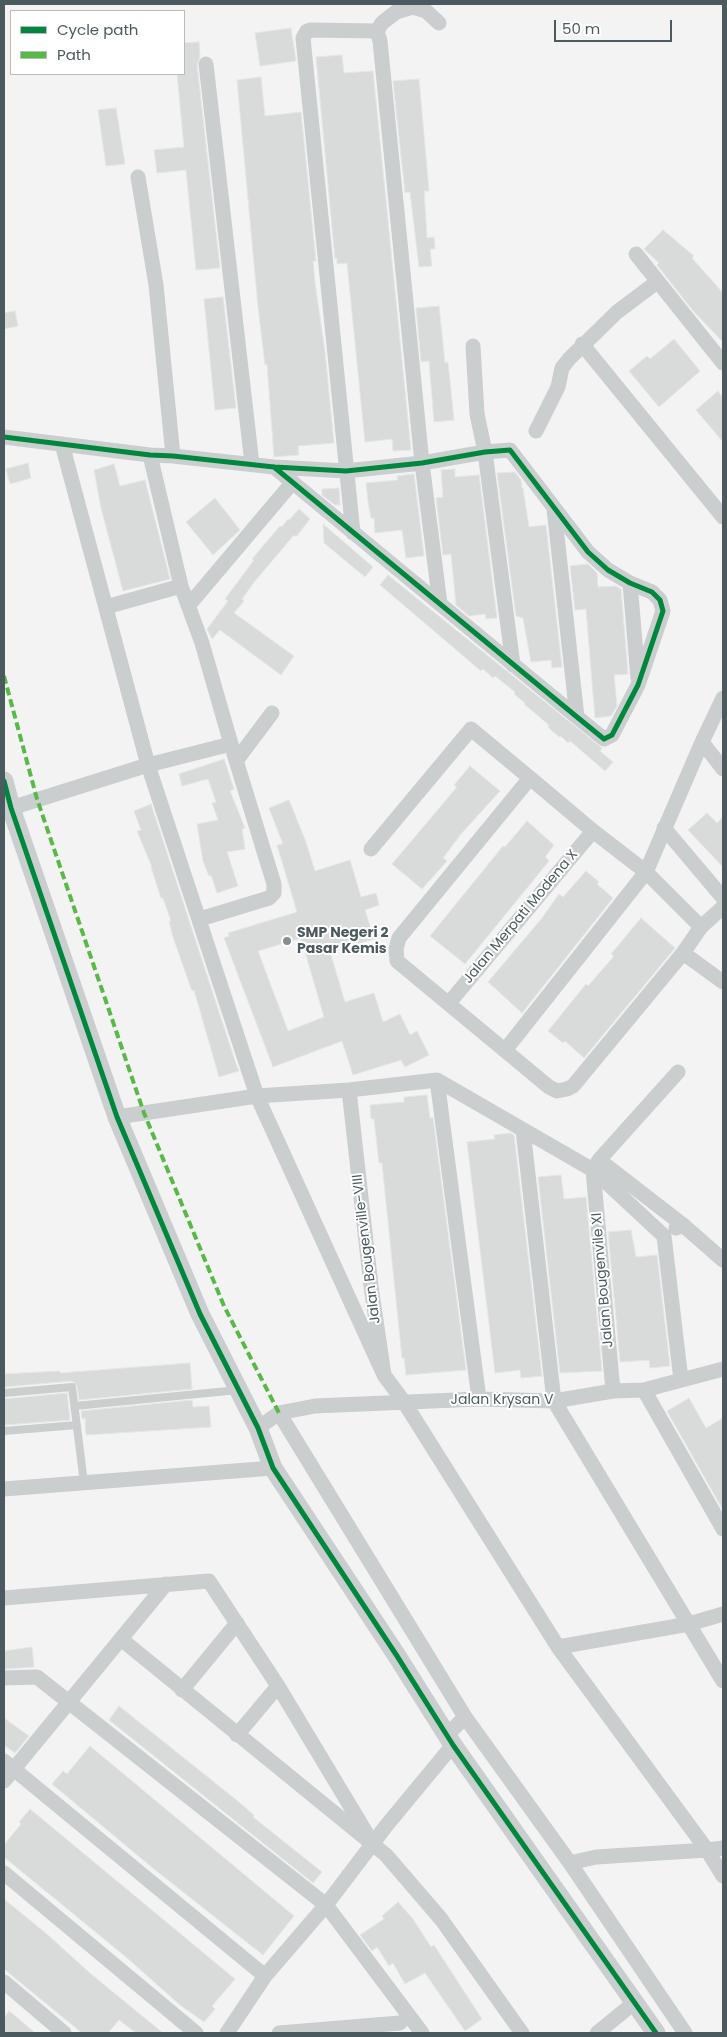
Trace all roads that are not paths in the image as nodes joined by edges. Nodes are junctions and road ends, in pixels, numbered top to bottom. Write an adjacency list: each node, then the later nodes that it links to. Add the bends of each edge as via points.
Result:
1 (439, 23): 2 (street, via 426,11 413,7 396,12)
2 (377, 31): 16 (street); 19 (street, via 310,30 303,38)
3 (206, 64): 17 (street)
4 (138, 177): 15 (street, via 156,285)
5 (636, 254): 6 (street)
6 (657, 282): 7 (street, via 616,312); 9 (street)
7 (582, 344): 10 (street, via 562,368 558,387); 22 (street)
8 (473, 346): 13 (street, via 477,414)
9 (723, 364)
10 (536, 431)
11 (4, 437): 12 (street)
12 (62, 444): 14 (street); 28 (street)
13 (485, 452): 16 (street); 21 (street, via 510,450); 29 (street)
14 (150, 455): 15 (street); 25 (street)
15 (173, 456): 17 (street)
16 (422, 463): 19 (street); 26 (street)
17 (252, 464): 18 (street)
18 (274, 467): 19 (street); 20 (street)
19 (346, 471): 23 (street)
20 (292, 483): 23 (street); 27 (street)
21 (554, 508): 24 (street, via 588,552 608,570); 33 (street)
22 (723, 517)
23 (353, 533): 26 (street)
24 (630, 583): 30 (street); 30 (street, via 652,592 660,600 663,611)
25 (181, 586): 27 (street); 28 (street)
26 (440, 604): 29 (street)
27 (188, 605): 35 (street)
28 (106, 607): 37 (street)
29 (513, 665): 33 (street)
30 (638, 685): 33 (street, via 608,738)
31 (723, 698): 34 (street)
32 (272, 714): 36 (street)
33 (577, 718)
34 (702, 742): 38 (street); 42 (street)
35 (231, 744): 36 (street); 37 (street)
36 (236, 762): 48 (street, via 274,884 274,893 269,898)
37 (148, 765): 41 (street); 48 (street)
38 (723, 769)
39 (530, 778): 43 (street); 44 (street, via 471,729); 52 (street, via 399,938 396,949 398,961)
40 (4, 781): 41 (street)
41 (11, 808): 58 (street)
42 (664, 828): 45 (street); 46 (street)
43 (593, 831): 45 (street); 52 (street, Jalan Merpati Modena X)
44 (371, 850)
45 (646, 872): 49 (street); 53 (street)
46 (723, 898)
47 (723, 907): 49 (street)
48 (200, 919): 57 (street)
49 (702, 927): 50 (street)
50 (683, 953): 51 (street); 53 (street, via 573,1086 557,1091 549,1087)
51 (723, 982)
52 (449, 1003): 53 (street)
53 (506, 1049)
54 (678, 1072): 60 (street)
55 (437, 1080): 56 (street); 59 (street); 71 (street)
56 (349, 1090): 57 (street); 65 (street, Jalan Bougenville-VIII)
57 (257, 1096): 58 (street); 65 (street)
58 (117, 1117): 67 (street, via 200,1314)
59 (523, 1130): 60 (street); 72 (street)
60 (596, 1165): 61 (street); 62 (street); 69 (street, Jalan Bougenvile XI)
61 (684, 1225): 62 (street); 63 (street)
62 (664, 1236): 66 (street)
63 (723, 1260)
64 (723, 1369): 66 (street, Jalan Krysan V)
65 (384, 1375): 73 (street, Jalan Bougenville-VIII)
66 (681, 1380): 68 (street, Jalan Krysan V)
67 (238, 1390): 74 (lane); 77 (street)
68 (644, 1390): 69 (street, Jalan Krysan V); 82 (street)
69 (613, 1391): 72 (street, Jalan Krysan V)
70 (4, 1393): 74 (lane, via 72,1387)
71 (479, 1399): 72 (street, Jalan Krysan V); 73 (street, Jalan Krysan V)
72 (554, 1401): 87 (street)
73 (404, 1402): 75 (street, Jalan Krysan V, via 315,1406); 89 (street, Jalan Bougenville-VIII)
74 (75, 1406): 76 (lane)
75 (279, 1414): 77 (street); 95 (street)
76 (77, 1425): 78 (lane); 80 (lane)
77 (258, 1428): 79 (street)
78 (4, 1430)
79 (273, 1468): 80 (street); 97 (street)
80 (84, 1483): 81 (street)
81 (4, 1489)
82 (723, 1529)
83 (166, 1584): 84 (street); 86 (street, via 210,1580); 88 (street)
84 (4, 1598)
85 (723, 1614): 87 (street)
86 (237, 1623): 92 (street); 93 (street)
87 (689, 1624): 89 (street); 91 (street)
88 (121, 1639): 93 (street); 94 (street)
89 (558, 1647): 101 (street, Jalan Bougenville-VIII)
90 (4, 1678): 94 (street, via 37,1677)
91 (723, 1681)
92 (278, 1686): 96 (street); 99 (street)
93 (182, 1690): 96 (street)
94 (70, 1702): 98 (street); 105 (street)
95 (465, 1717): 97 (street); 102 (street)
96 (237, 1735): 99 (street)
97 (450, 1740): 99 (street); 108 (street)
98 (7, 1770): 106 (street)
99 (373, 1844): 105 (street); 117 (street, via 441,1919)
100 (723, 1848): 101 (street)
101 (707, 1850): 102 (street, via 596,1857); 104 (street, Jalan Bougenville-VIII)
102 (570, 1863): 120 (street)
103 (4, 1872): 113 (street)
104 (723, 1876)
105 (326, 1905): 106 (street); 109 (street)
106 (265, 1976): 114 (street)
107 (4, 1982): 112 (street)
108 (636, 2002): 118 (street); 119 (street)
109 (402, 2004): 110 (street); 116 (street)
110 (401, 2028): 111 (street)
111 (312, 2032): 115 (street)
112 (64, 2033)
113 (196, 2033)
114 (227, 2033)
115 (279, 2033)
116 (422, 2033)
117 (522, 2033)
118 (597, 2033)
119 (656, 2033)
120 (685, 2033)

